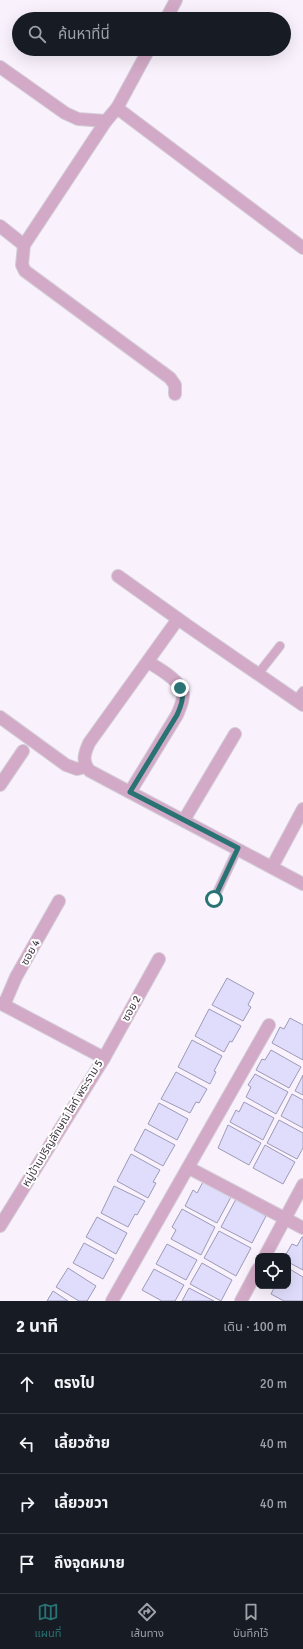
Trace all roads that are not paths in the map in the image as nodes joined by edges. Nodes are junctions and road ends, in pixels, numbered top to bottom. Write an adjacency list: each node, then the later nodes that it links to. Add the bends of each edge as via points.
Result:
1 (176, 0): 2 (street)
2 (170, 12)
3 (145, 56): 5 (street)
4 (0, 67): 6 (street, via 65,113 78,119)
5 (117, 108): 6 (street); 9 (street)
6 (106, 121): 8 (street)
7 (0, 226): 8 (street)
8 (24, 245): 10 (street, via 21,260 26,271 170,378 175,385)
9 (303, 248)
10 (175, 394)
11 (118, 576): 12 (street)
12 (178, 619): 14 (street); 15 (street)
13 (280, 646): 15 (lane)
14 (148, 662): 20 (street, via 89,743 84,757); 22 (street, via 177,683 183,693 182,703)
15 (258, 674): 16 (street)
16 (301, 698)
17 (0, 716): 20 (street, via 66,765 77,769)
18 (235, 734): 24 (street)
19 (23, 752): 21 (street)
20 (86, 767): 22 (street)
21 (0, 785)
22 (130, 792): 24 (street)
23 (303, 809): 26 (street)
24 (184, 820): 25 (street)
25 (238, 848): 26 (street); 28 (lane)
26 (272, 867): 27 (street)
27 (303, 884)
28 (214, 899)
29 (59, 901): 31 (street, ซอย 4)
30 (159, 959): 33 (street, ซอย 2)
31 (2, 1004): 33 (street, หมู่บ้านปริญลักษณ์ ไลท์ พระราม 5)
32 (269, 1025): 34 (street)
33 (104, 1058): 37 (street, หมู่บ้านปริญลักษณ์ ไลท์ พระราม 5)
34 (189, 1168): 36 (street); 41 (street)
35 (303, 1185): 36 (street)
36 (285, 1219): 38 (street); 39 (street)
37 (0, 1226)
38 (303, 1228)
39 (267, 1253)
40 (255, 1275): 42 (street)
41 (112, 1301)
42 (241, 1301)

